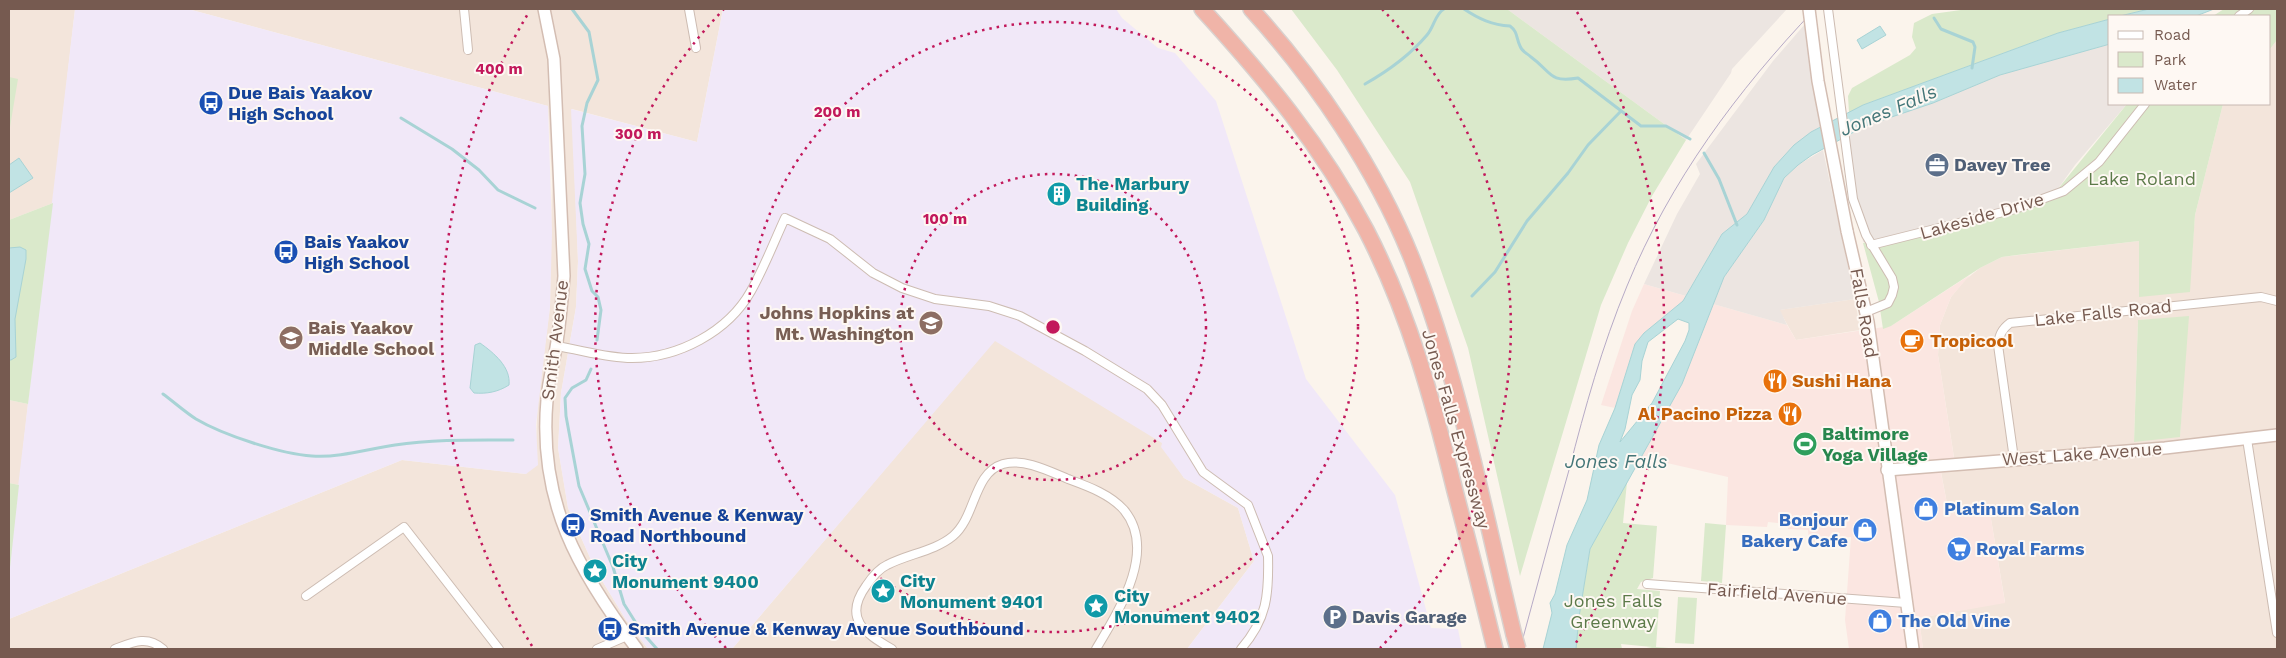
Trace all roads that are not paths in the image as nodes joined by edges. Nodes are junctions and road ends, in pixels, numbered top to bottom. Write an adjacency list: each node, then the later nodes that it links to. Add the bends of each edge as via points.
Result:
1 (464, 9): 9 (street)
2 (544, 9): 14 (main road, Smith Avenue, via 554,59 563,240 562,294)
3 (689, 9): 8 (street)
4 (1202, 9): 32 (highway, Jones Falls Expressway, via 1263,76 1316,147 1384,268 1413,340 1435,410)
5 (1251, 9): 33 (highway, Jones Falls Expressway, bridge, via 1288,51 1343,129 1412,259 1448,369)
6 (1809, 9): 13 (main road, Falls Road, bridge, via 1818,81)
7 (1828, 9): 11 (street, via 1857,214)
8 (696, 48)
9 (468, 50)
10 (2144, 105): 11 (street, Lakeside Drive, via 2099,162 2064,191 2015,209)
11 (1872, 245): 13 (street, via 1894,287 1888,302)
12 (2277, 301): 17 (street, Lake Falls Road, via 2261,297 2010,323 1999,336 1998,345)
13 (1866, 312): 18 (main road, Falls Road)
14 (556, 346): 23 (main road, Smith Avenue, via 547,398 547,472 571,546); 31 (street, via 610,357 633,358 654,357 694,343 729,318 750,292 785,218 830,239 873,273 902,288 935,299 989,306 1020,316 1147,389 1162,405 1203,472 1248,505 1268,556 1267,587 1261,622)
15 (2277, 434): 16 (main road, West Lake Avenue)
16 (2247, 439): 17 (main road, West Lake Avenue); 22 (street)
17 (2014, 460): 18 (main road, West Lake Avenue)
18 (1887, 470): 21 (main road, Falls Road)
19 (1647, 584): 21 (street, Fairfield Avenue)
20 (306, 596): 26 (street, via 404,527)
21 (1906, 603): 34 (main road, Falls Road)
22 (2277, 633)
23 (627, 636): 27 (street); 28 (main road, Smith Avenue)
24 (115, 649): 25 (street, via 140,640 154,642)
25 (163, 649)
26 (499, 649)
27 (597, 649)
28 (637, 649)
29 (892, 649): 30 (street, via 862,629 856,614 859,595 879,569 953,536 966,523 985,476 1002,464 1013,462 1038,467 1099,492 1124,510 1131,521 1138,546 1134,568 1113,620)
30 (1096, 649)
31 (1241, 649)
32 (1495, 649)
33 (1518, 649)
34 (1913, 649)

